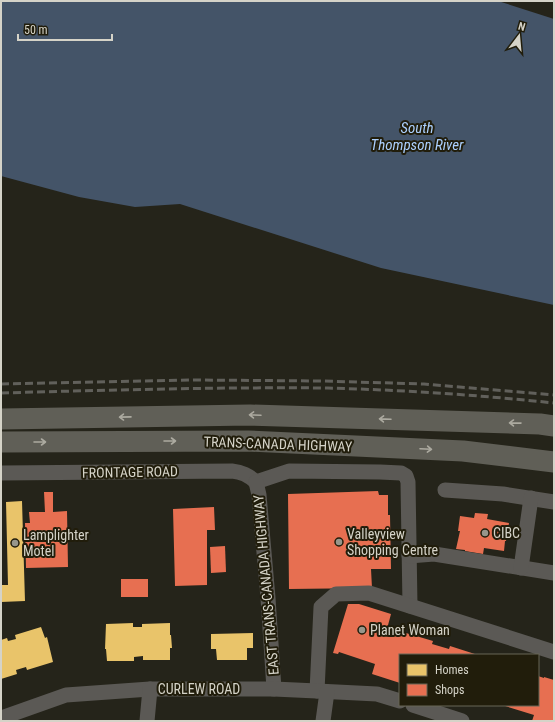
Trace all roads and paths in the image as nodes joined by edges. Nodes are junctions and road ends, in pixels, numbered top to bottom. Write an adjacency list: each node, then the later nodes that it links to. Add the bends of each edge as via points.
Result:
1 (1, 419): 2 (highway, TRANS-CANADA HIGHWAY, one-way to 1, via 250,415)
2 (554, 426)
3 (1, 442): 4 (highway, TRANS-CANADA HIGHWAY, one-way to 4, via 248,441)
4 (463, 451): 5 (highway, TRANS-CANADA HIGHWAY); 6 (highway)
5 (554, 462)
6 (554, 468)
7 (1, 473): 8 (street, FRONTAGE ROAD, via 232,471 241,472)
8 (256, 482): 12 (street, via 289,471 401,473 406,476 408,482); 18 (street, EAST TRANS-CANADA HIGHWAY, via 262,527)
9 (445, 490): 10 (street)
10 (531, 498): 11 (street); 13 (street)
11 (554, 502)
12 (409, 556): 13 (street, via 434,554); 15 (street)
13 (521, 568): 14 (street)
14 (554, 573)
15 (410, 606): 16 (street); 19 (street, via 369,593 336,594 321,607)
16 (554, 652)
17 (150, 689): 18 (street, CURLEW ROAD); 22 (street, CURLEW ROAD, via 66,695); 24 (street)
18 (274, 689): 19 (street, CURLEW ROAD)
19 (322, 691): 20 (street, CURLEW ROAD, via 377,694); 25 (street)
20 (399, 701)
21 (416, 706): 23 (street)
22 (1, 718)
23 (452, 720)
24 (147, 721)
25 (323, 721)

